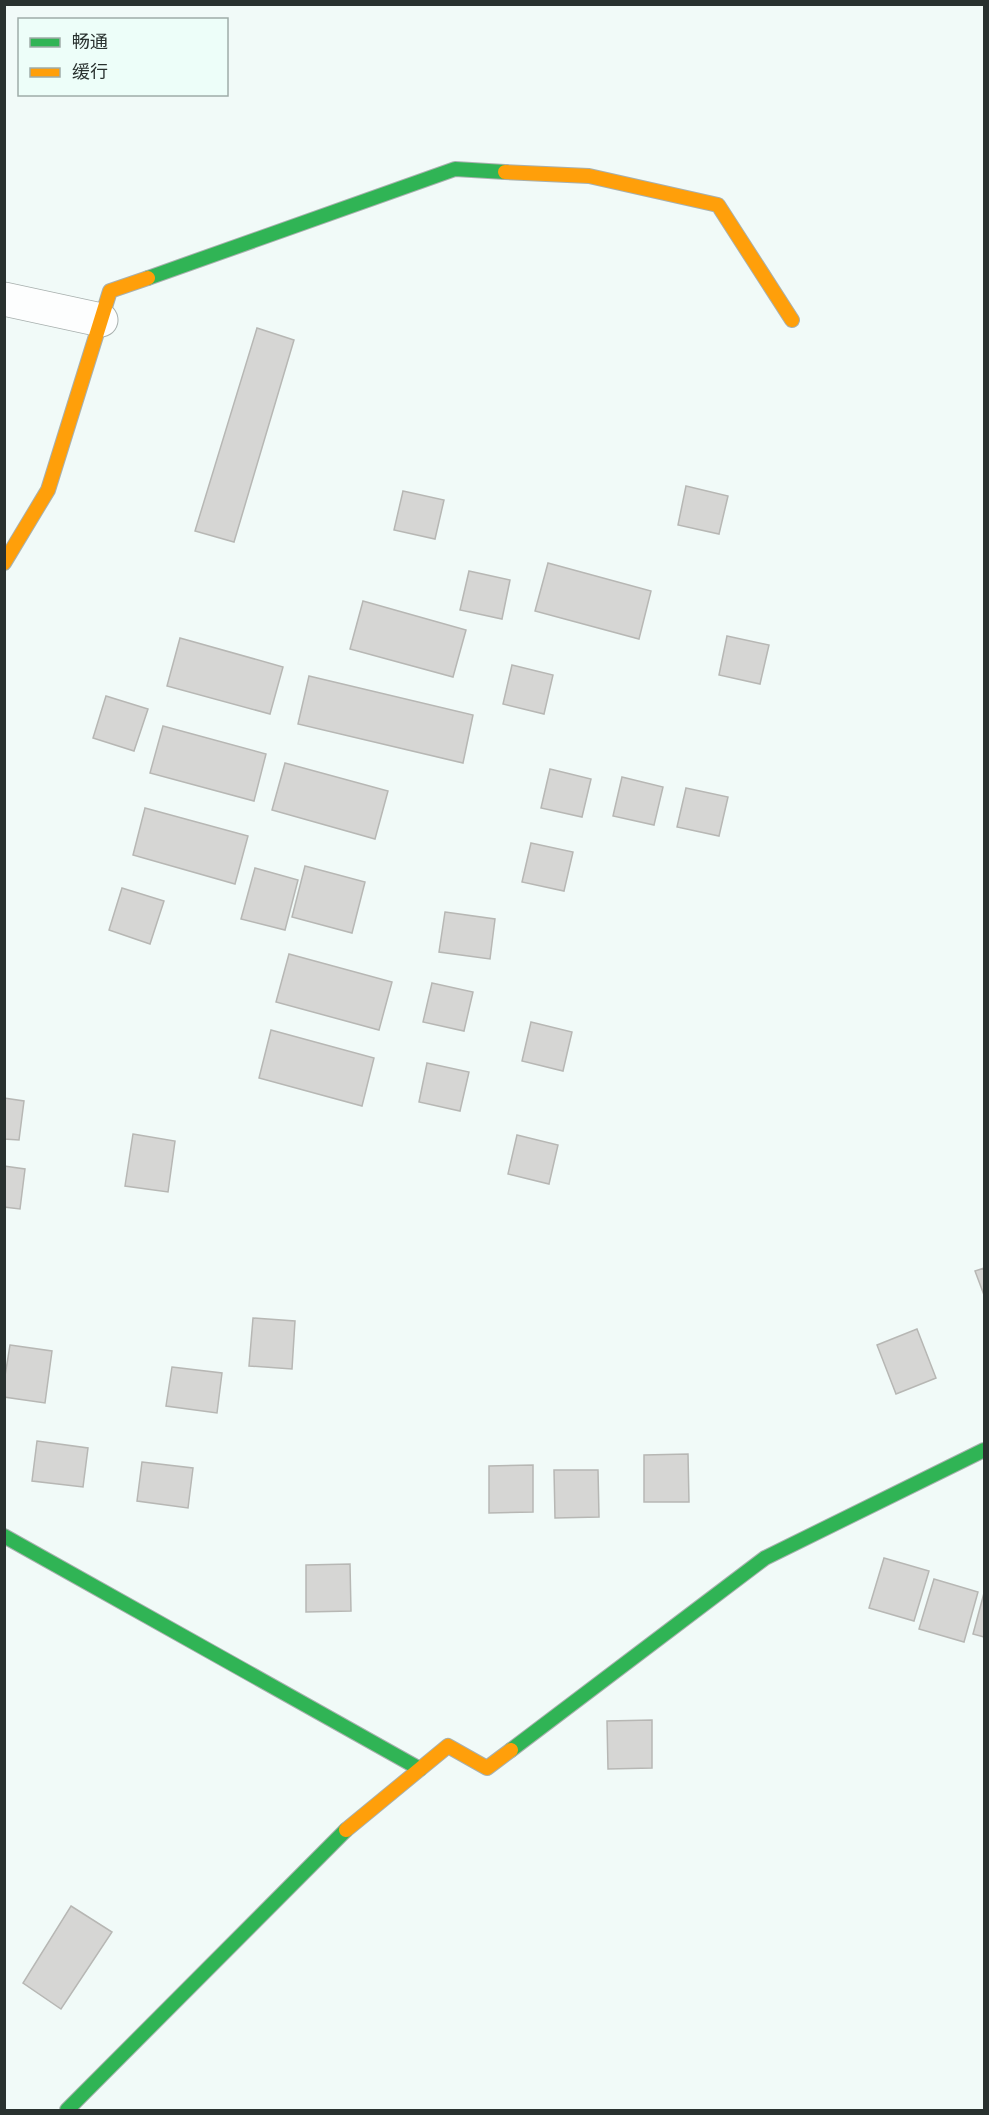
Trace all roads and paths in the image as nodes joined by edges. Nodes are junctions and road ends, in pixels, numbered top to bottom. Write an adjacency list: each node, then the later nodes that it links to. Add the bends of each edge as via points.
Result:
1 (4, 299): 2 (street)
2 (101, 320): 3 (street, via 110,291 455,169 589,176 718,205); 4 (street, via 48,490)
3 (792, 320)
4 (4, 563)
5 (984, 1450): 7 (street, via 765,1558 487,1768 448,1746)
6 (4, 1536): 7 (street)
7 (420, 1768): 8 (street, via 352,1823)
8 (67, 2110)

